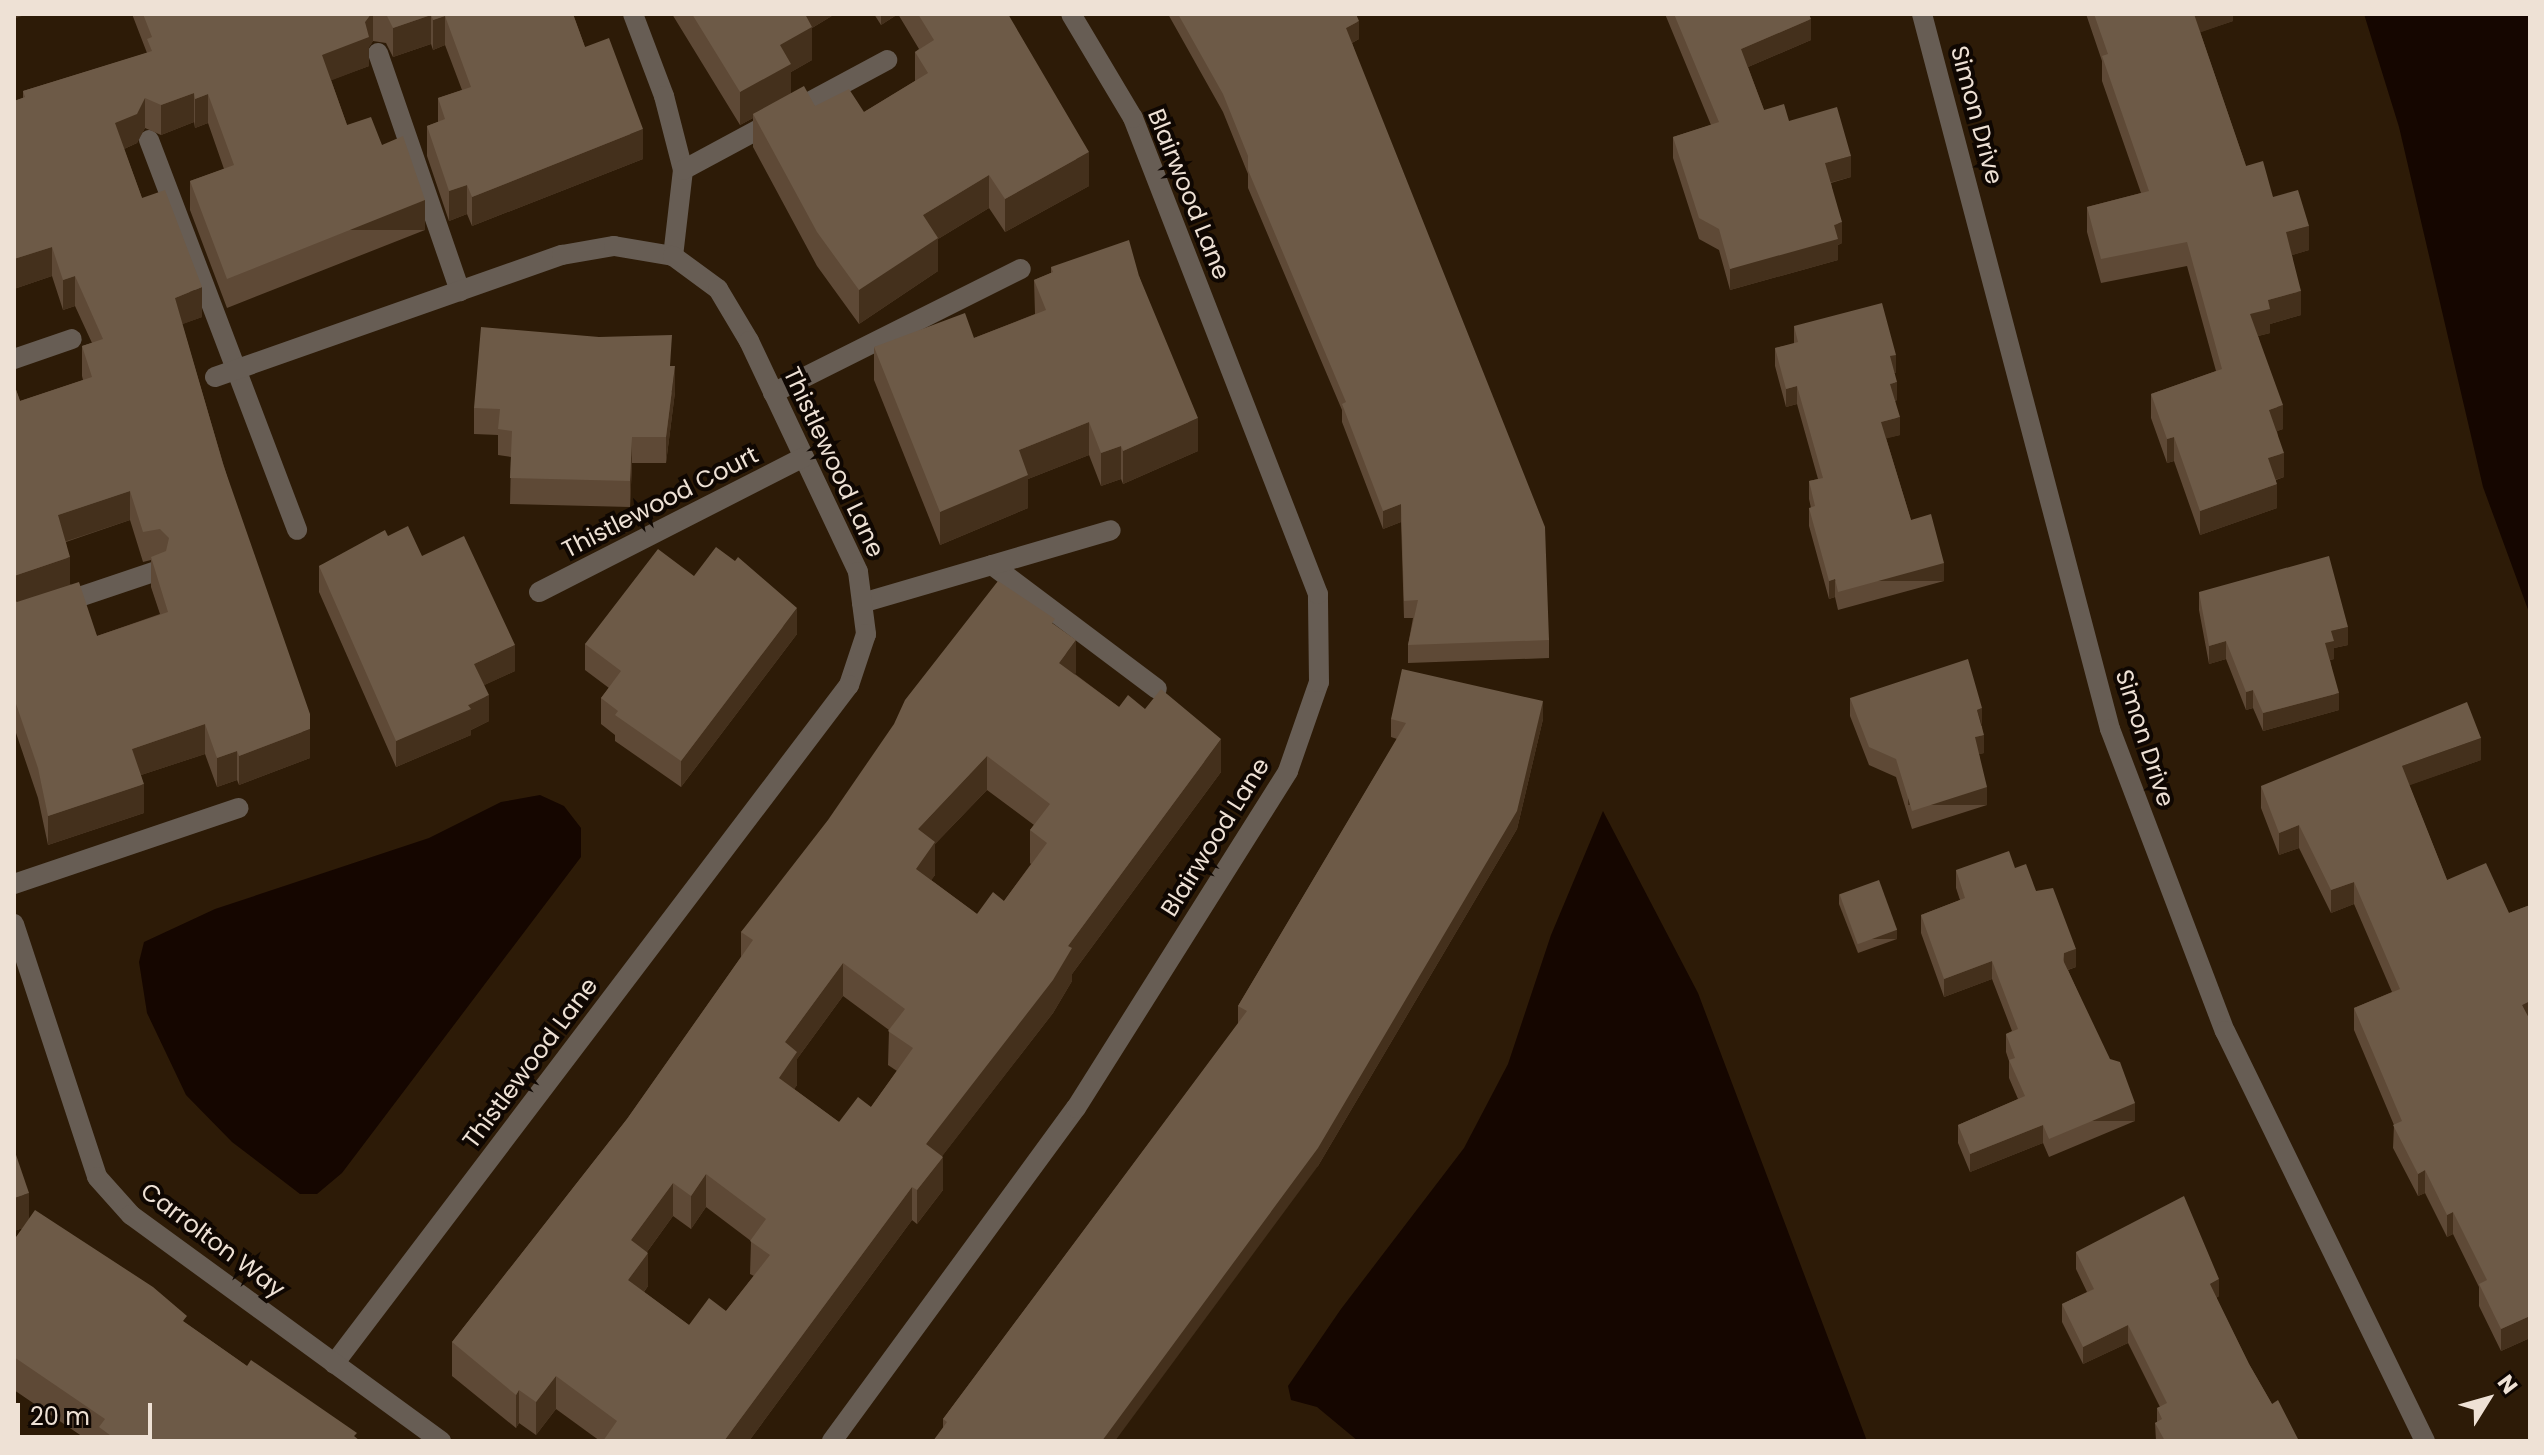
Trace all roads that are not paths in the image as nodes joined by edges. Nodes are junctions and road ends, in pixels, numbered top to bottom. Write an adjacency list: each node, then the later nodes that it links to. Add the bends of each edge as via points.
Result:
1 (633, 14): 7 (street, via 664,96)
2 (1071, 14): 30 (street, Blairwood Lane, via 1133,118 1318,594 1319,682 1288,771 1076,1108)
3 (1922, 14): 31 (street, Simon Drive, via 2110,729 2225,1031)
4 (378, 53): 10 (street)
5 (887, 60): 7 (street)
6 (149, 140): 13 (street)
7 (683, 170): 8 (street)
8 (673, 256): 10 (street, Thistlewood Lane, via 614,246); 15 (street, Thistlewood Lane, via 718,289)
9 (1021, 269): 15 (street)
10 (460, 291): 13 (street, Thistlewood Lane)
11 (72, 339): 12 (street)
12 (14, 359)
13 (236, 370): 14 (street, Thistlewood Lane); 17 (street)
14 (215, 377)
15 (773, 393): 16 (street, Thistlewood Lane)
16 (804, 457): 21 (street, Thistlewood Court); 22 (street, Thistlewood Lane, via 858,572)
17 (297, 530)
18 (1111, 530): 19 (street)
19 (992, 565): 22 (street); 24 (street)
20 (157, 571): 23 (street)
21 (539, 592)
22 (862, 603): 28 (street, Thistlewood Lane, via 866,634 849,685)
23 (14, 619)
24 (1157, 689)
25 (239, 808): 26 (street)
26 (14, 884)
27 (14, 924): 28 (street, Carrolton Way, via 97,1177 131,1215)
28 (334, 1364): 29 (street, Carrolton Way)
29 (441, 1441)
30 (832, 1441)
31 (2425, 1441)

